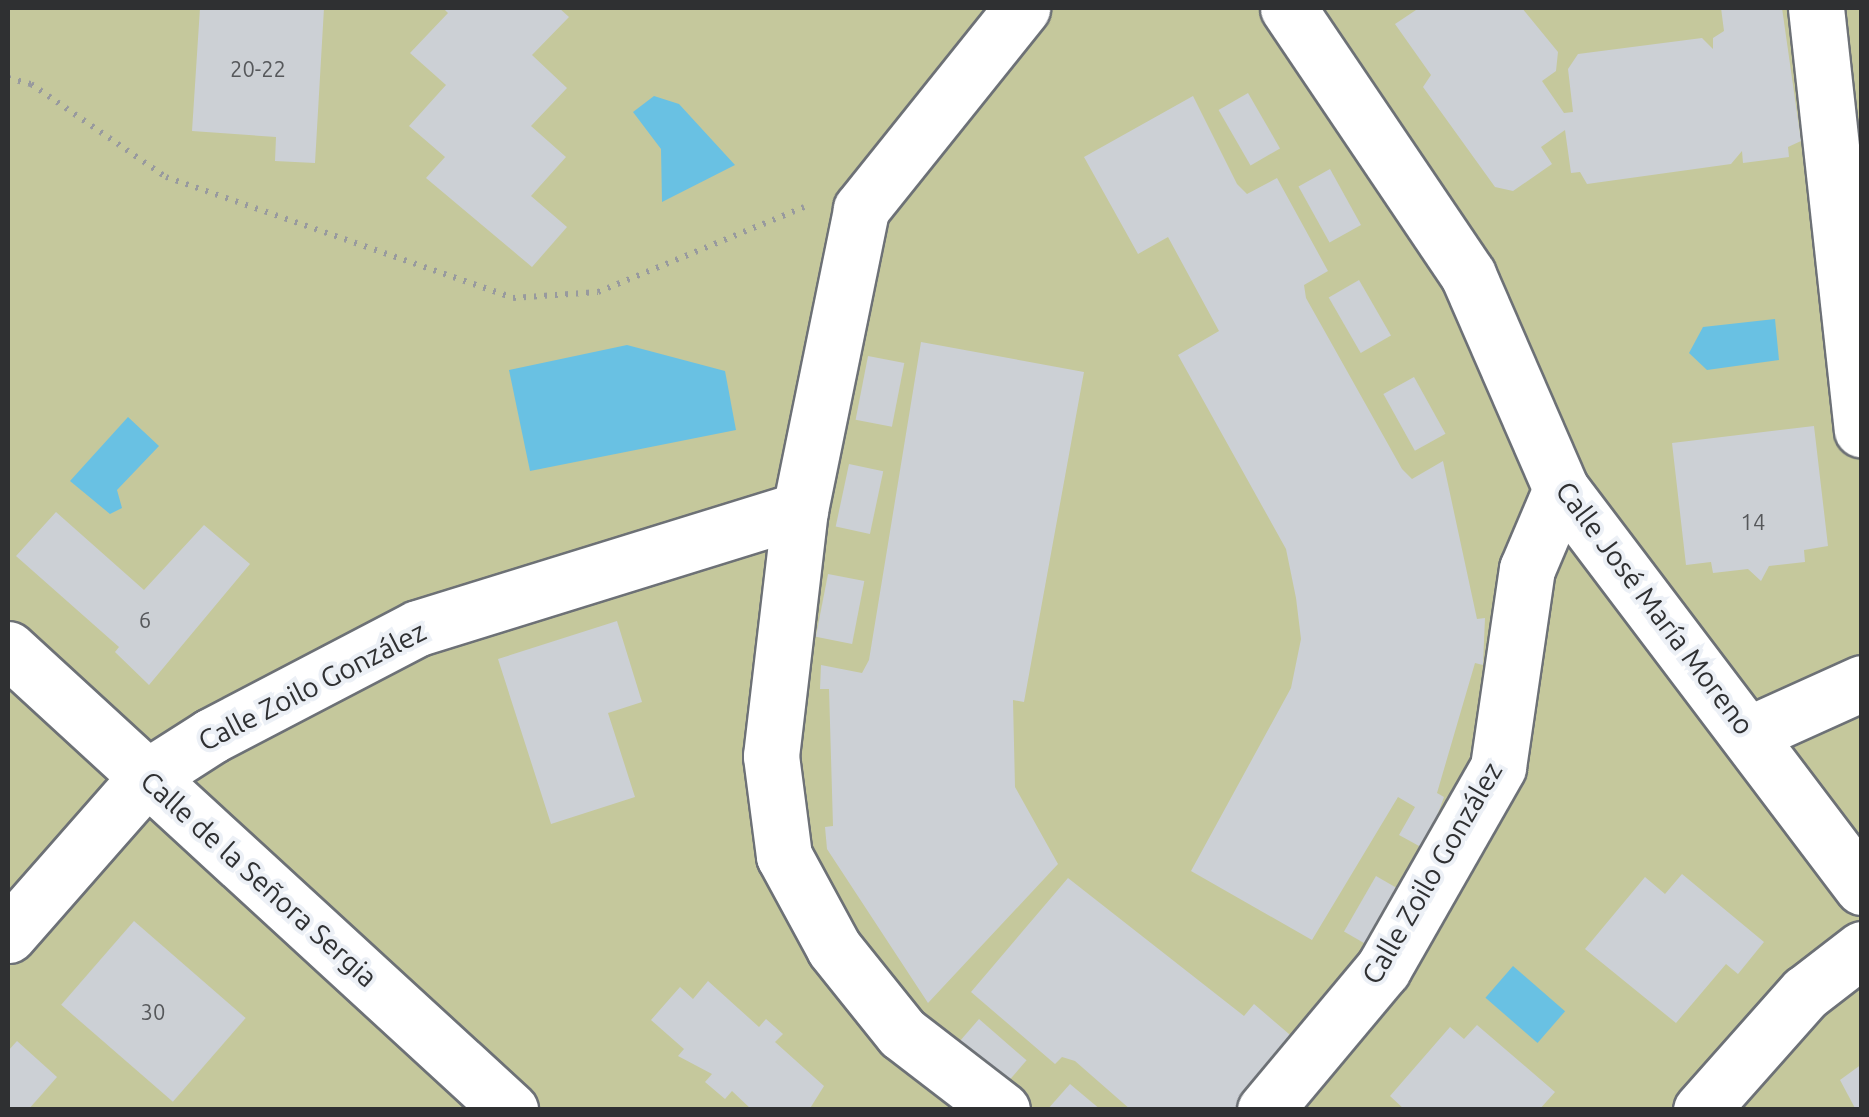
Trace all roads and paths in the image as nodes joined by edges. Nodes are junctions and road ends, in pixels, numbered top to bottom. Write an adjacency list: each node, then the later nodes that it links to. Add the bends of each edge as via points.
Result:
1 (1022, 8): 5 (street)
2 (1288, 8): 7 (street, Calle José María Moreno, via 1468,275)
3 (1816, 8): 6 (street)
4 (8, 78): 5 (path, via 31,84 166,177 513,298 598,292 825,199)
5 (860, 210): 8 (street)
6 (1862, 430)
7 (1562, 488): 11 (street, Calle José María Moreno); 18 (street, Calle Zoilo González, via 1527,569 1498,767 1383,970)
8 (800, 510): 12 (street, Calle Zoilo González, via 418,628); 17 (street, via 771,756 784,856 834,948 902,1032)
9 (8, 649): 12 (street, Calle de la Señora Sergia)
10 (1862, 683): 11 (street)
11 (1749, 734): 13 (street, Calle José María Moreno)
12 (146, 777): 14 (street, Calle Zoilo González); 16 (street, Calle de la Señora Sergia)
13 (1862, 887)
14 (8, 935)
15 (1862, 948): 19 (street, via 1805,994)
16 (510, 1110)
17 (1002, 1110)
18 (1264, 1110)
19 (1701, 1110)

